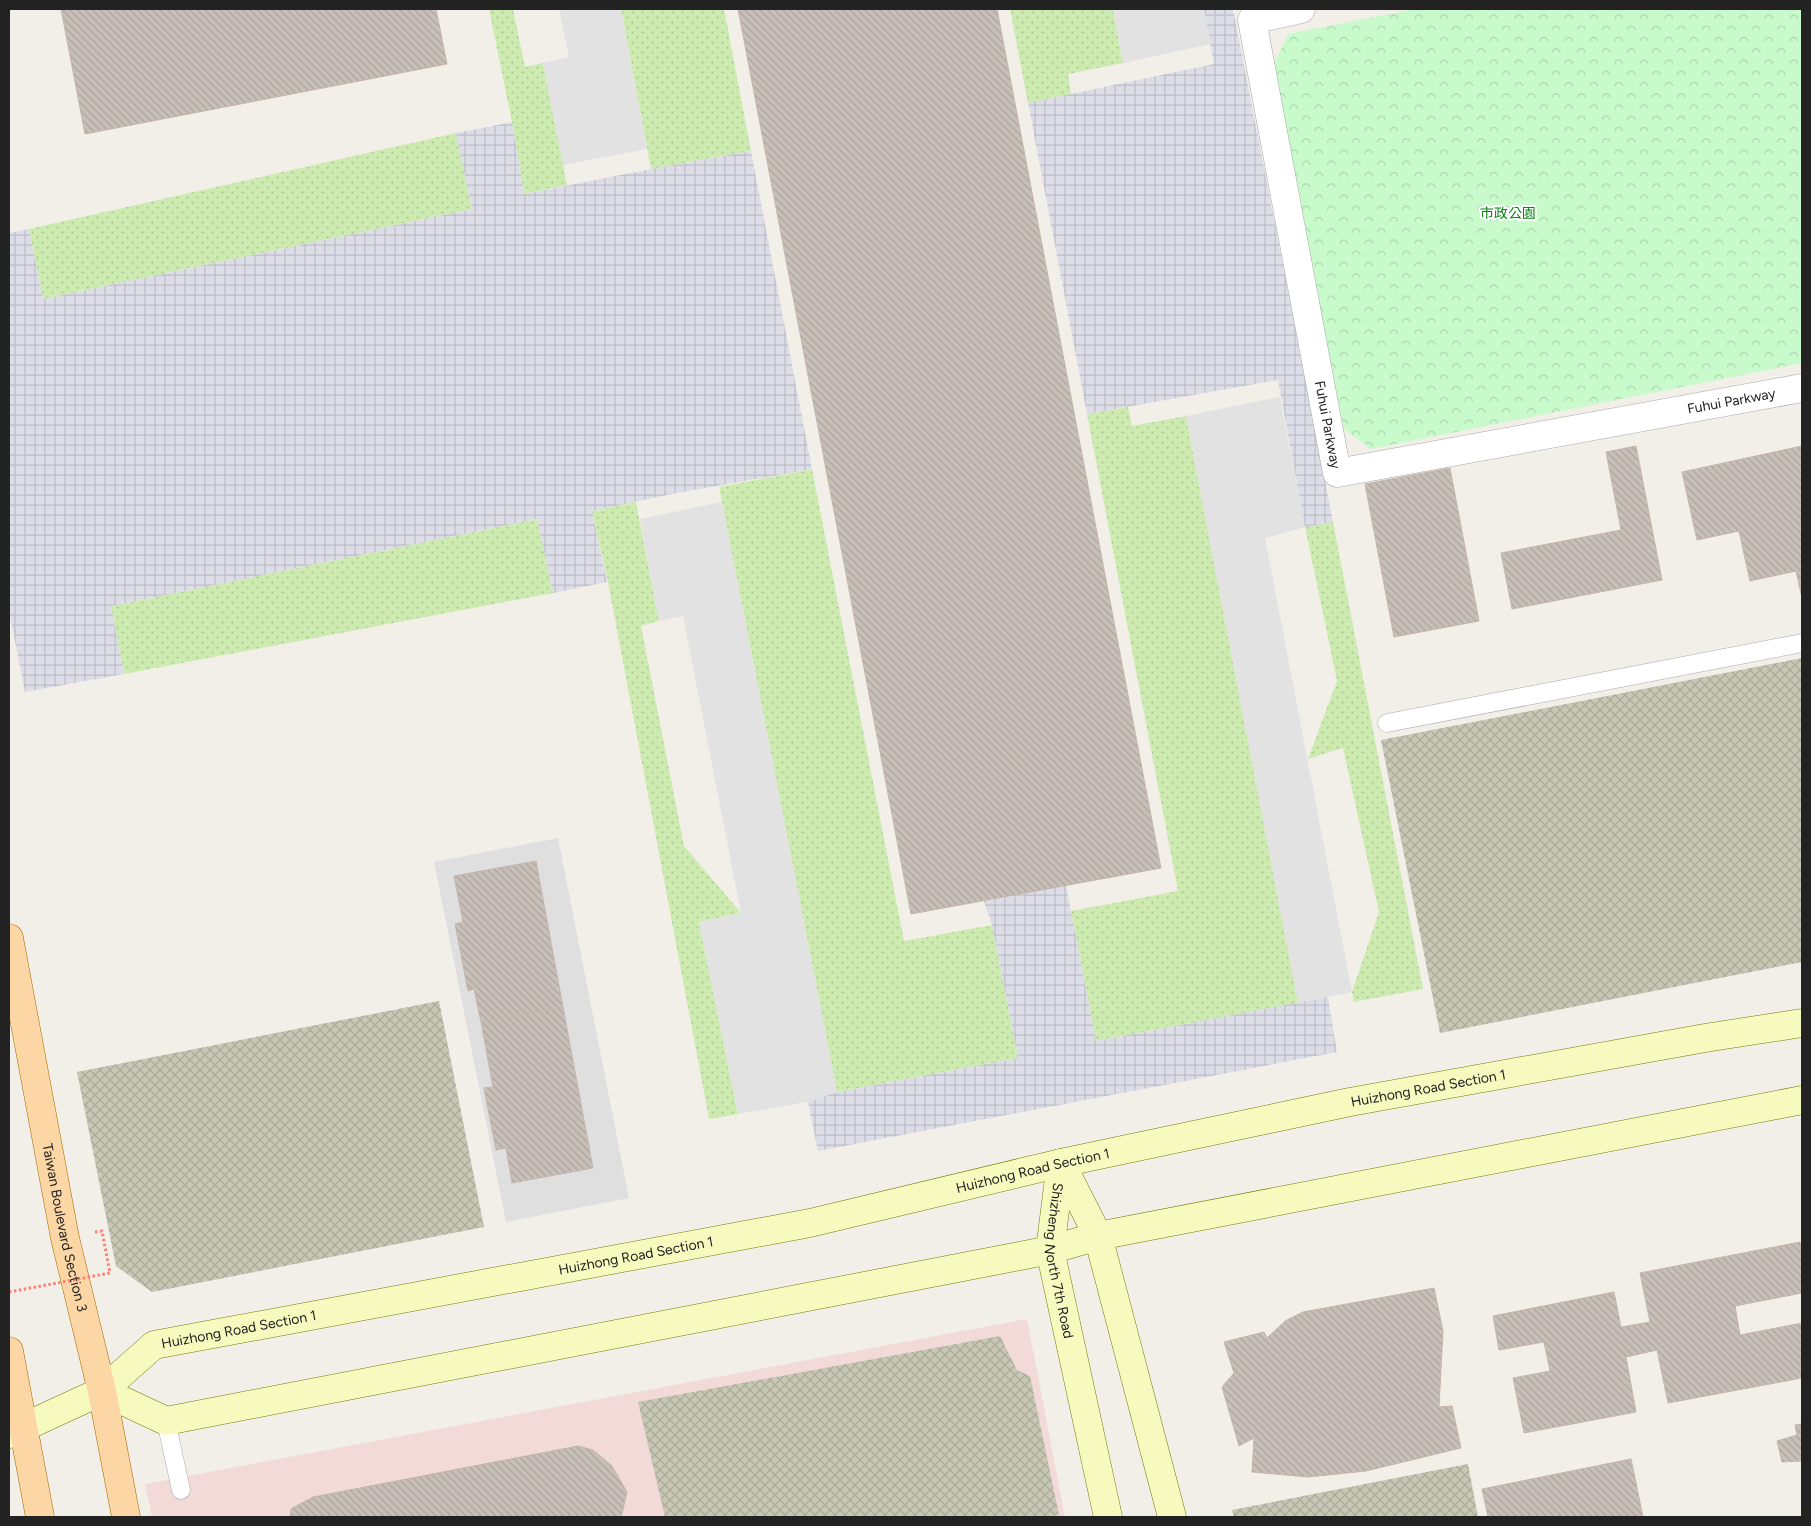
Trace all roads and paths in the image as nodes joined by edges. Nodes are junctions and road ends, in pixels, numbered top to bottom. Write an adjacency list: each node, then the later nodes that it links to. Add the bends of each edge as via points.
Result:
1 (1301, 9): 2 (street, Fuhui Parkway, via 1252,20 1337,473)
2 (1802, 388)
3 (1802, 643): 4 (lane)
4 (1387, 723)
5 (9, 938): 14 (main road, Taiwan Boulevard Section 3, via 65,1238)
6 (1802, 1023): 8 (street, Huizhong Road Section 1, via 1350,1102)
7 (1802, 1100): 10 (street)
8 (1061, 1163): 10 (street, Shizheng North 7th Road); 11 (street, Shizheng North 7th Road); 14 (street, Huizhong Road Section 1, via 810,1223 154,1345)
9 (102, 1231): 12 (path, bridge, via 110,1273)
10 (1098, 1236): 11 (street); 21 (street, Shizheng North 7th Road)
11 (1050, 1250): 15 (street); 20 (street, Shizheng North 7th Road)
12 (9, 1292)
13 (9, 1351): 16 (main road)
14 (102, 1391): 15 (street); 16 (street, Huizhong Road Section 1); 19 (main road, Taiwan Boulevard Section 3)
15 (166, 1421): 17 (lane)
16 (16, 1430): 18 (main road)
17 (181, 1490)
18 (40, 1517)
19 (126, 1517)
20 (1108, 1517)
21 (1172, 1517)

